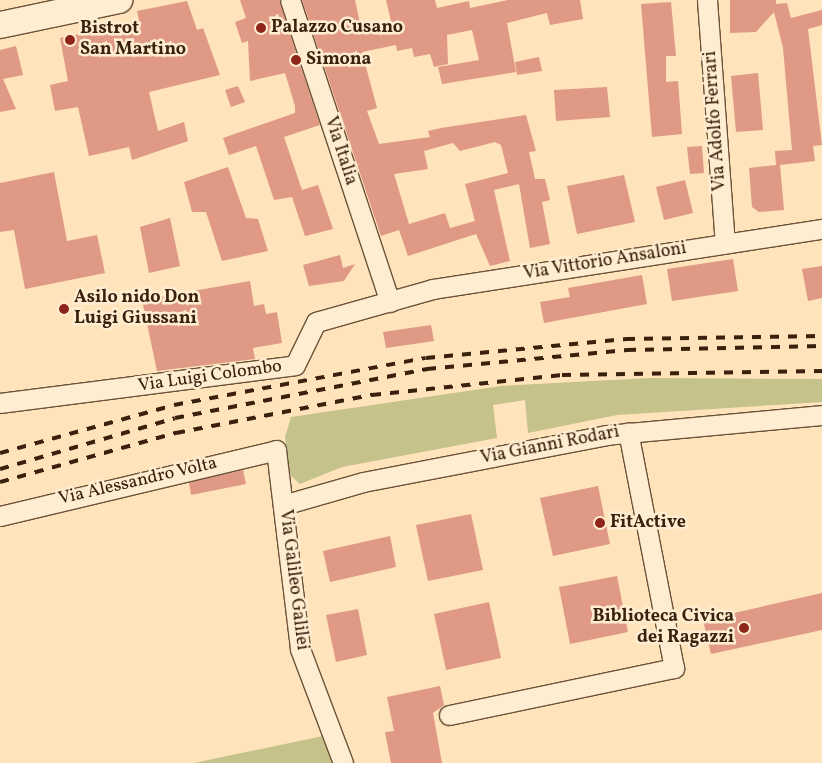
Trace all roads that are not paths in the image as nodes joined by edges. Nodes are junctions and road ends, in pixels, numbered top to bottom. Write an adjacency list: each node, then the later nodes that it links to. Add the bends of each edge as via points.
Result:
1 (119, 0): 4 (street)
2 (290, 0): 7 (street, Via Italia)
3 (707, 0): 6 (street, Via Adolfo Ferrari)
4 (1, 20)
5 (822, 229): 6 (street, Via Vittorio Ansaloni)
6 (725, 242): 7 (street, Via Vittorio Ansaloni, via 433,289)
7 (390, 302): 8 (street, Via Luigi Colombo, via 316,322 295,365)
8 (0, 403)
9 (822, 415): 10 (street, Via Gianni Rodari)
10 (628, 432): 12 (street, Via Gianni Rodari, via 363,482); 14 (street, via 674,668)
11 (276, 450): 12 (street, Via Galileo Galilei); 13 (street, Via Alessandro Volta)
12 (284, 504): 15 (street, Via Galileo Galilei, via 300,649)
13 (0, 516)
14 (449, 715)
15 (343, 763)

